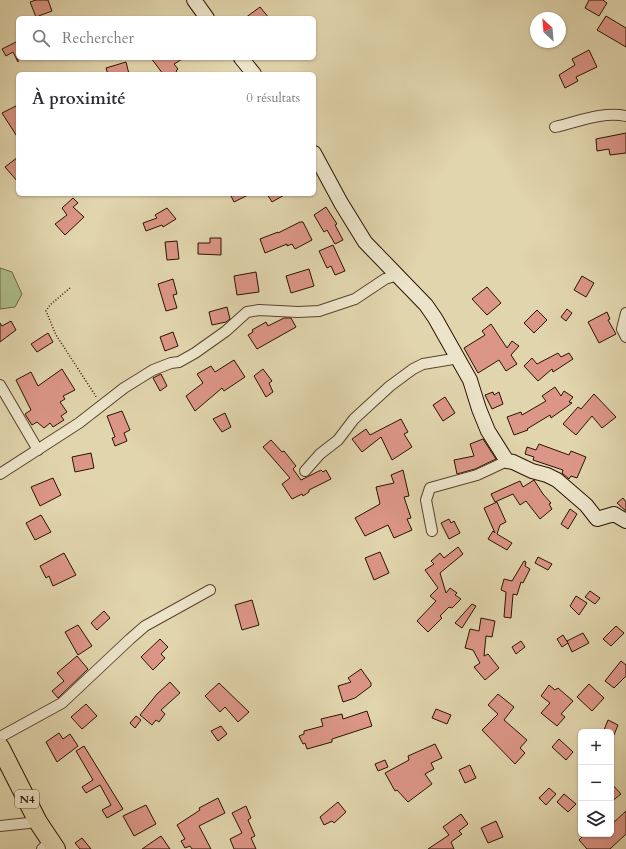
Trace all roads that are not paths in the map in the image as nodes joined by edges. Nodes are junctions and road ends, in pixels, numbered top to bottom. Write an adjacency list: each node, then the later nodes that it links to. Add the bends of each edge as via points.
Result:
1 (194, 0): 2 (street)
2 (206, 16)
3 (243, 60): 4 (street)
4 (252, 72)
5 (626, 116): 6 (street, via 604,115)
6 (555, 127)
7 (316, 157): 8 (street, via 354,226 365,242)
8 (396, 275): 11 (street, via 426,305); 13 (street, via 385,279 356,299 320,311 247,312 195,354 153,370)
9 (626, 313): 10 (street, via 622,329)
10 (626, 337)
11 (459, 358): 14 (street, via 470,380 488,431); 15 (street, via 423,364 413,369 354,419 338,440)
12 (0, 385): 13 (street)
13 (38, 450): 16 (street)
14 (507, 461): 17 (street, via 557,480 586,505 597,519 614,514); 18 (street, via 477,475 430,488 426,500)
15 (305, 471)
16 (0, 474)
17 (626, 521)
18 (432, 531)
19 (210, 590): 20 (street, via 145,626 62,703)
20 (0, 737)
21 (2, 757): 22 (highway, N4)
22 (38, 822): 23 (street); 24 (highway, N4)
23 (0, 826)
24 (49, 846)

